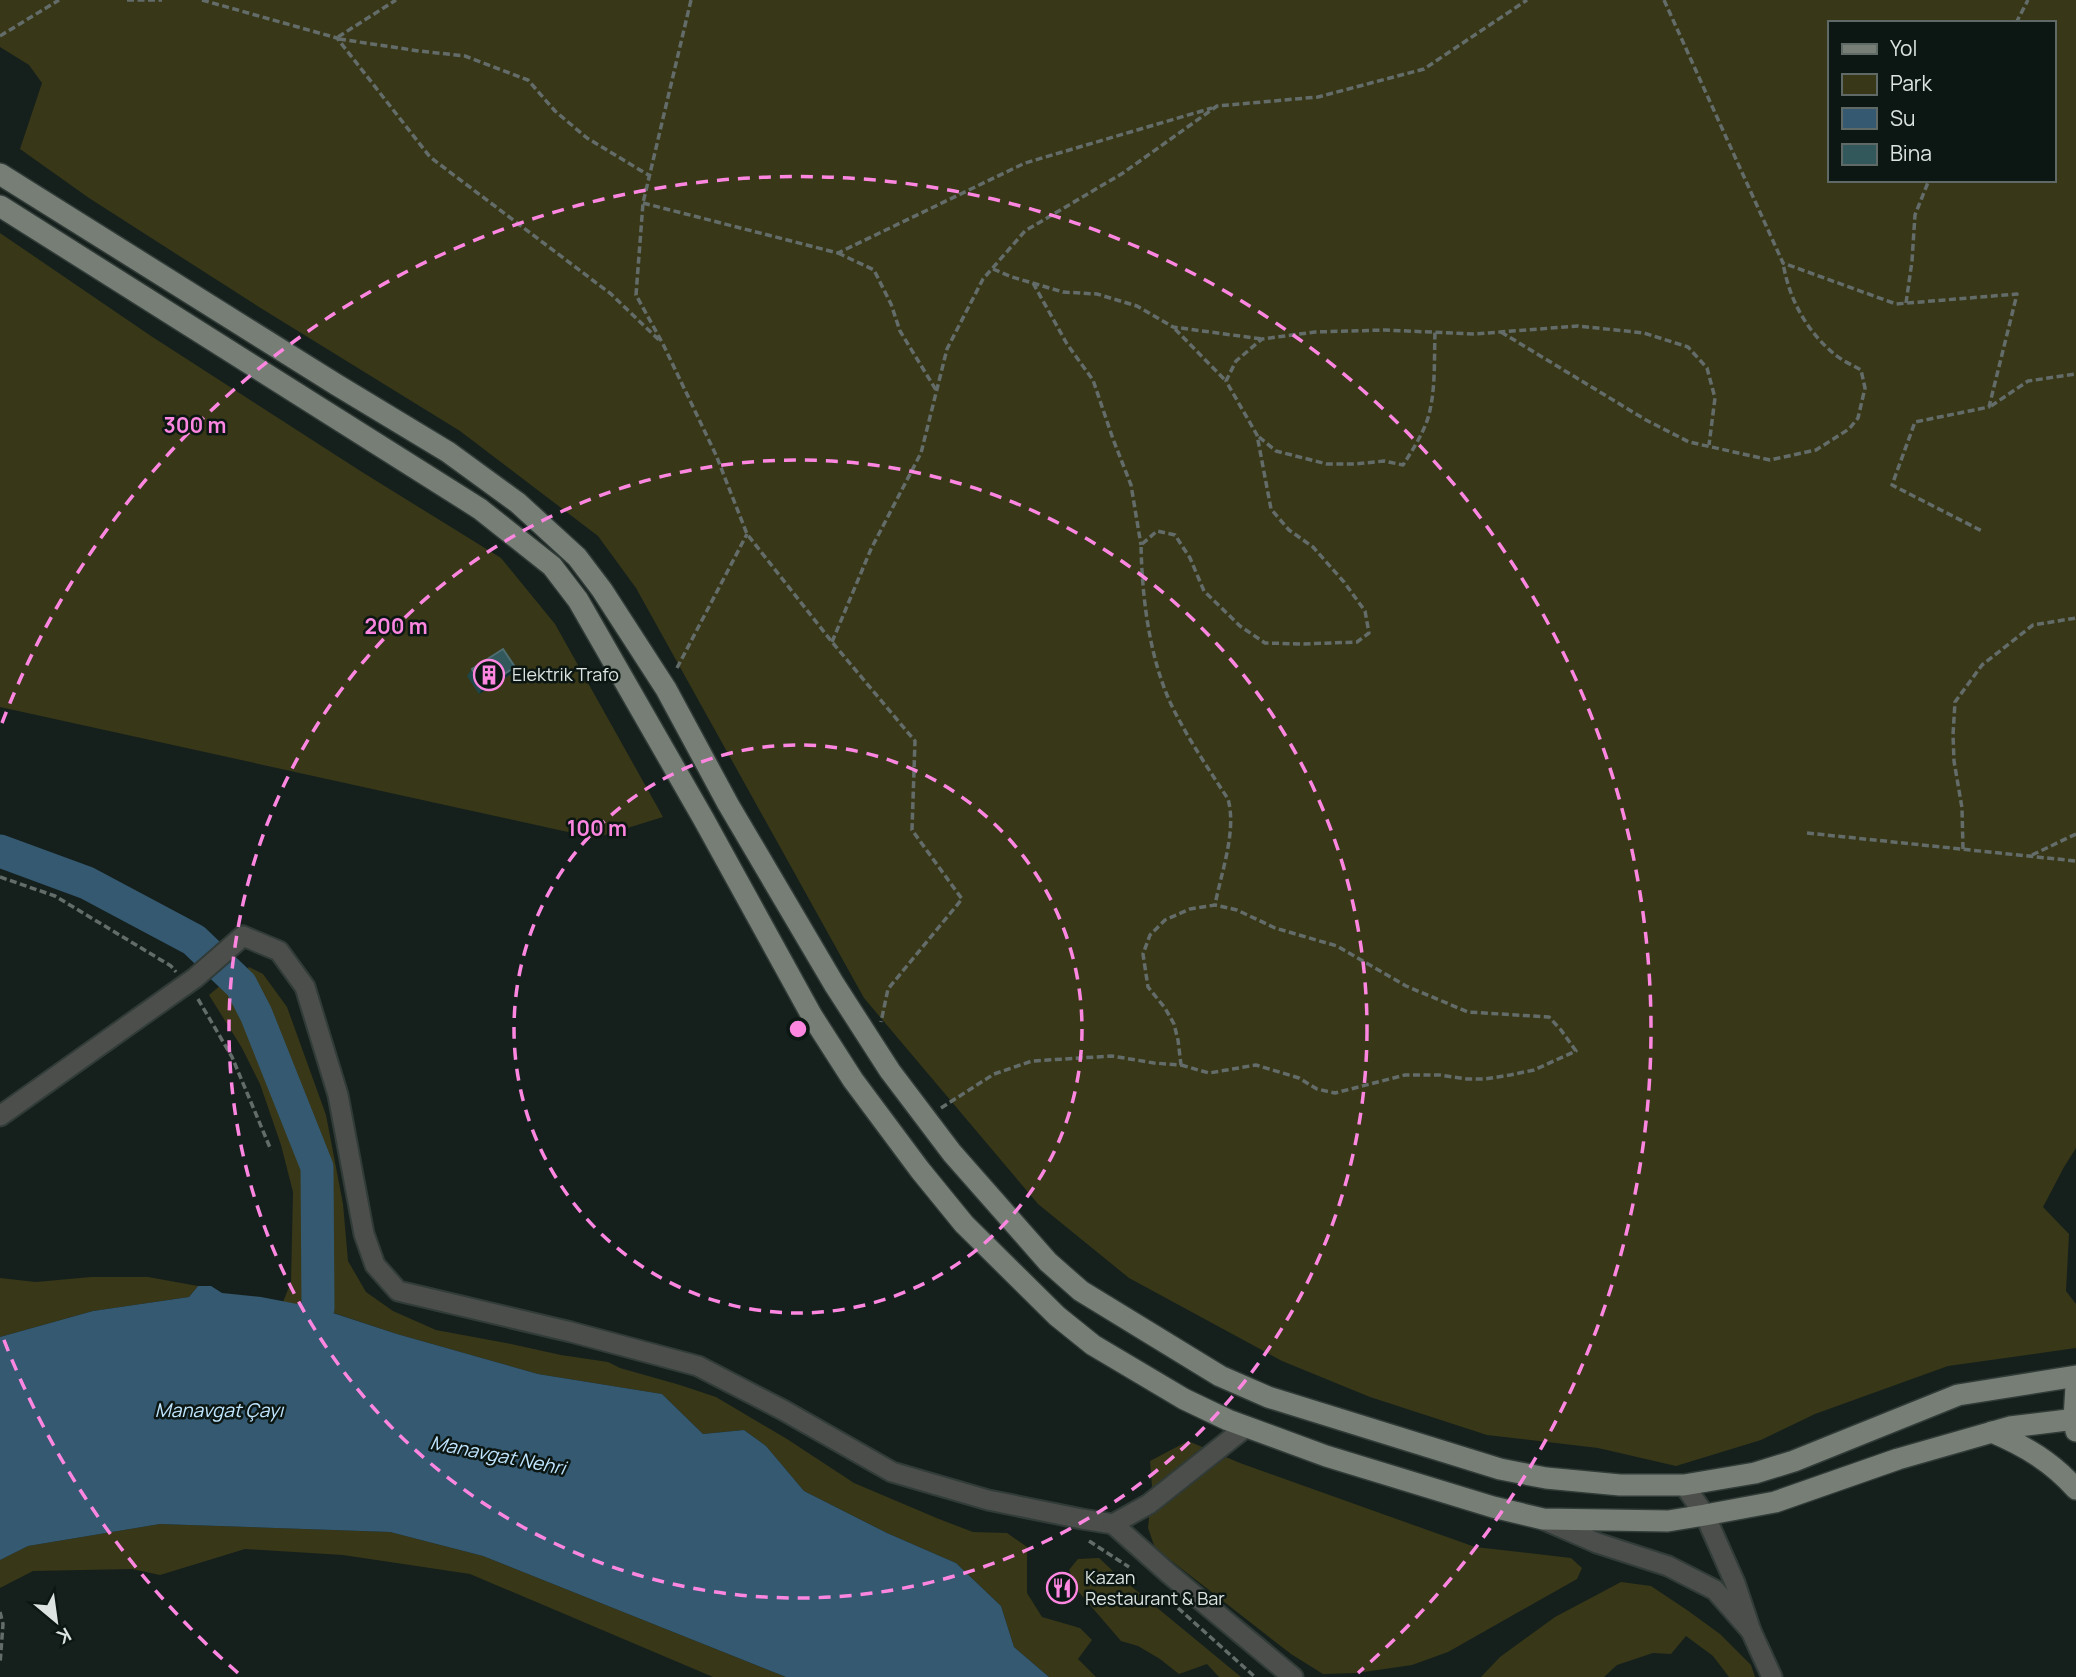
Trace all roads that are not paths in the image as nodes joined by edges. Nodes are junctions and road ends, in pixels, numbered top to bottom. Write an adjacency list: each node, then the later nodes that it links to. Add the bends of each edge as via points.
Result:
1 (0, 174): 9 (main road, via 449,452 518,503 577,557 666,689 728,804 890,1071 952,1153 1040,1253 1081,1291 1220,1376 1268,1397 1500,1469 1620,1485)
2 (0, 206): 7 (main road, via 480,509 552,566 592,624 812,1016 920,1170 964,1224 1093,1345 1184,1399)
3 (0, 1116): 13 (street, via 195,978 243,936 279,951 306,987 338,1095 364,1234 375,1265 398,1291 698,1366 892,1472 988,1500)
4 (2076, 1376): 9 (main road, via 1958,1395 1794,1461)
5 (2076, 1386): 6 (main road)
6 (2075, 1423): 8 (main road)
7 (1246, 1427): 12 (main road, via 1325,1456); 13 (street, via 1149,1504)
8 (1993, 1432): 10 (main road, via 2042,1457); 11 (main road, via 1775,1502)
9 (1684, 1485): 11 (street)
10 (2076, 1489)
11 (1705, 1515): 12 (main road, via 1668,1521); 14 (street)
12 (1543, 1520): 14 (street, via 1668,1566 1715,1590)
13 (1113, 1524): 15 (street)
14 (1751, 1631): 16 (street)
15 (1293, 1677)
16 (1772, 1677)

